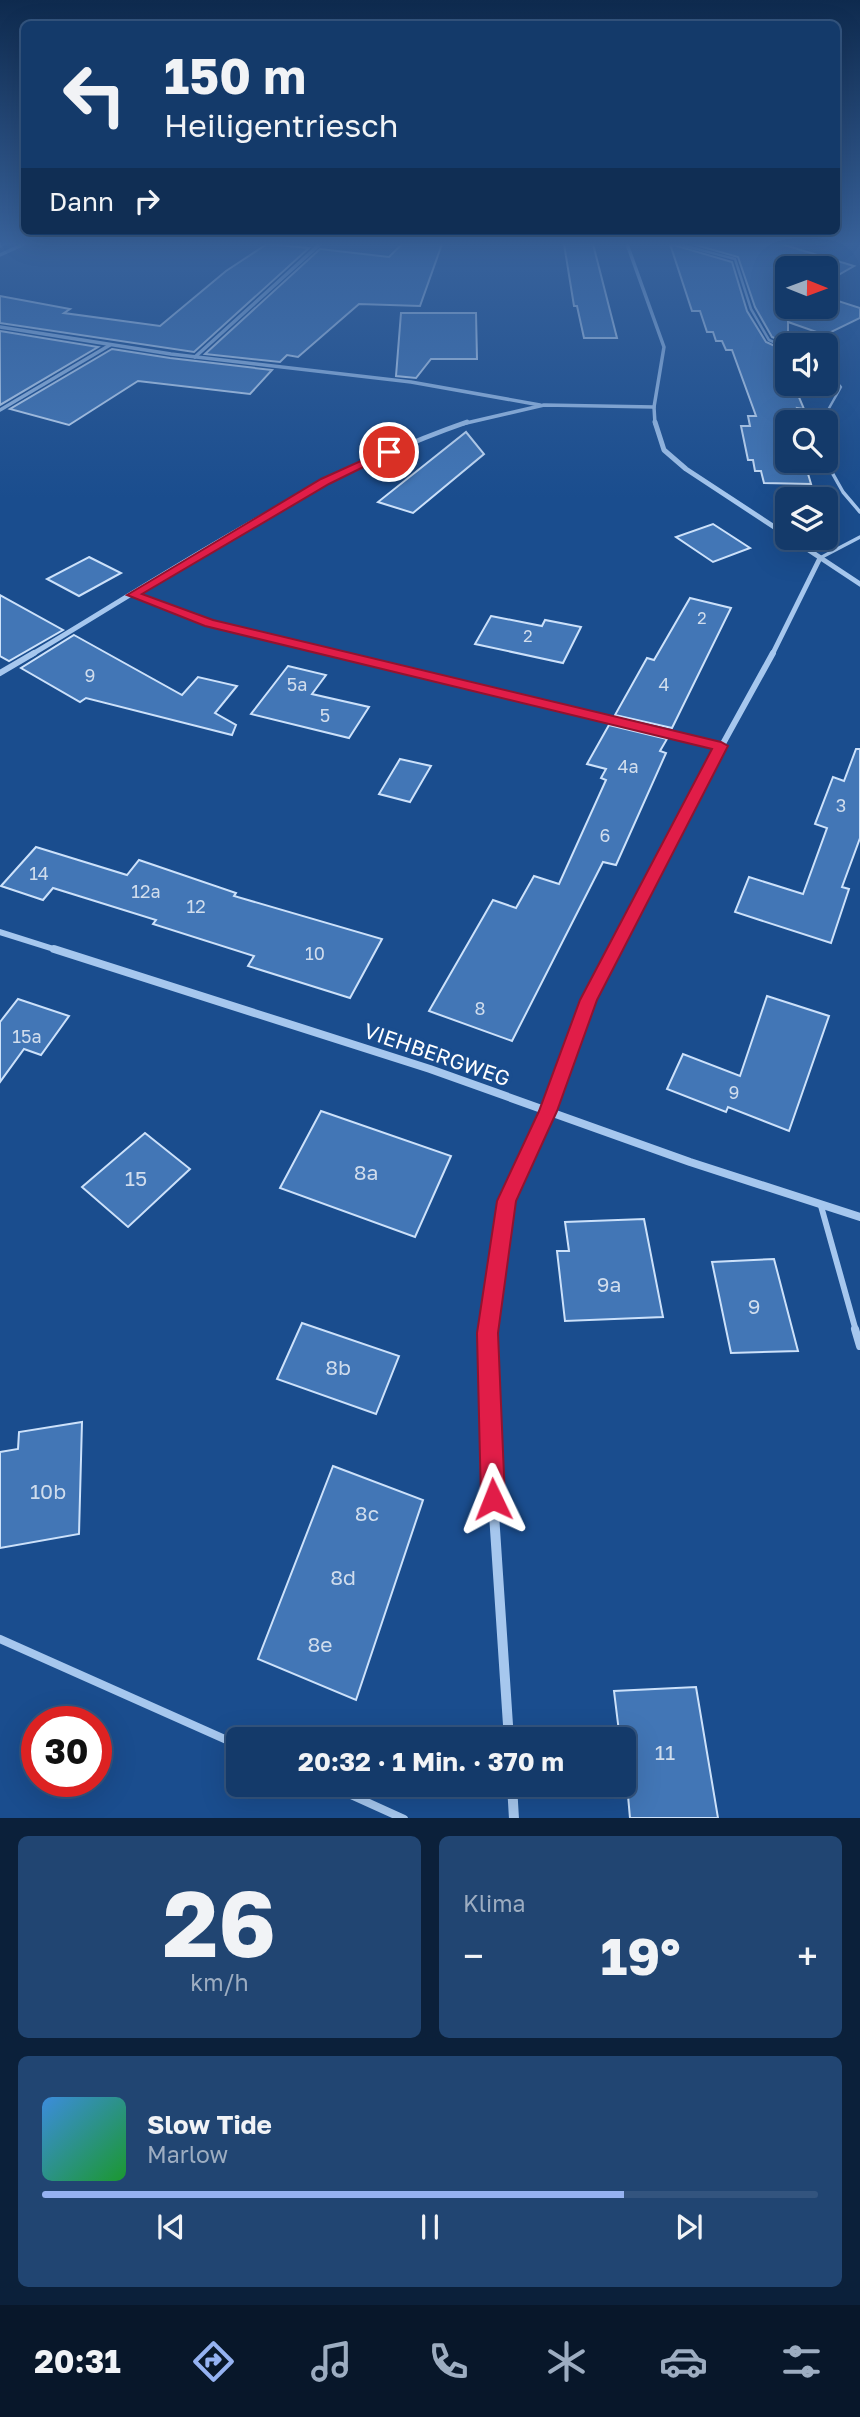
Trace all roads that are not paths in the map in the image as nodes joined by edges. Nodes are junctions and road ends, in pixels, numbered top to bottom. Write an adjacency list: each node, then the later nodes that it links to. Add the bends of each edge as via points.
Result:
1 (11, 329): 6 (street)
2 (226, 329): 7 (street)
3 (657, 329): 9 (street, via 664,348)
4 (763, 329): 5 (lane)
5 (775, 343)
6 (110, 345): 7 (street); 10 (street)
7 (195, 357): 8 (street, via 395,379)
8 (544, 405): 9 (street); 18 (street, via 480,418 410,442 325,481)
9 (654, 407): 13 (street, via 655,429 664,450)
10 (0, 410)
11 (832, 473): 12 (lane)
12 (860, 512)
13 (775, 528)
14 (860, 537): 16 (lane)
15 (808, 550): 16 (street)
16 (820, 558): 17 (street); 20 (street)
17 (860, 584)
18 (133, 595): 19 (street); 20 (street, via 209,623)
19 (0, 673)
20 (721, 746): 22 (street, via 589,1000)
21 (0, 932): 22 (street, VIEHBERGWEG)
22 (548, 1111): 23 (street, VIEHBERGWEG); 27 (street, via 507,1201 488,1333)
23 (821, 1206): 24 (street, VIEHBERGWEG); 25 (lane)
24 (860, 1217)
25 (860, 1346)
26 (0, 1639): 28 (lane)
27 (508, 1727)
28 (226, 1740)
29 (356, 1797): 31 (lane)
30 (513, 1797): 32 (street)
31 (404, 1818)
32 (514, 1818)

